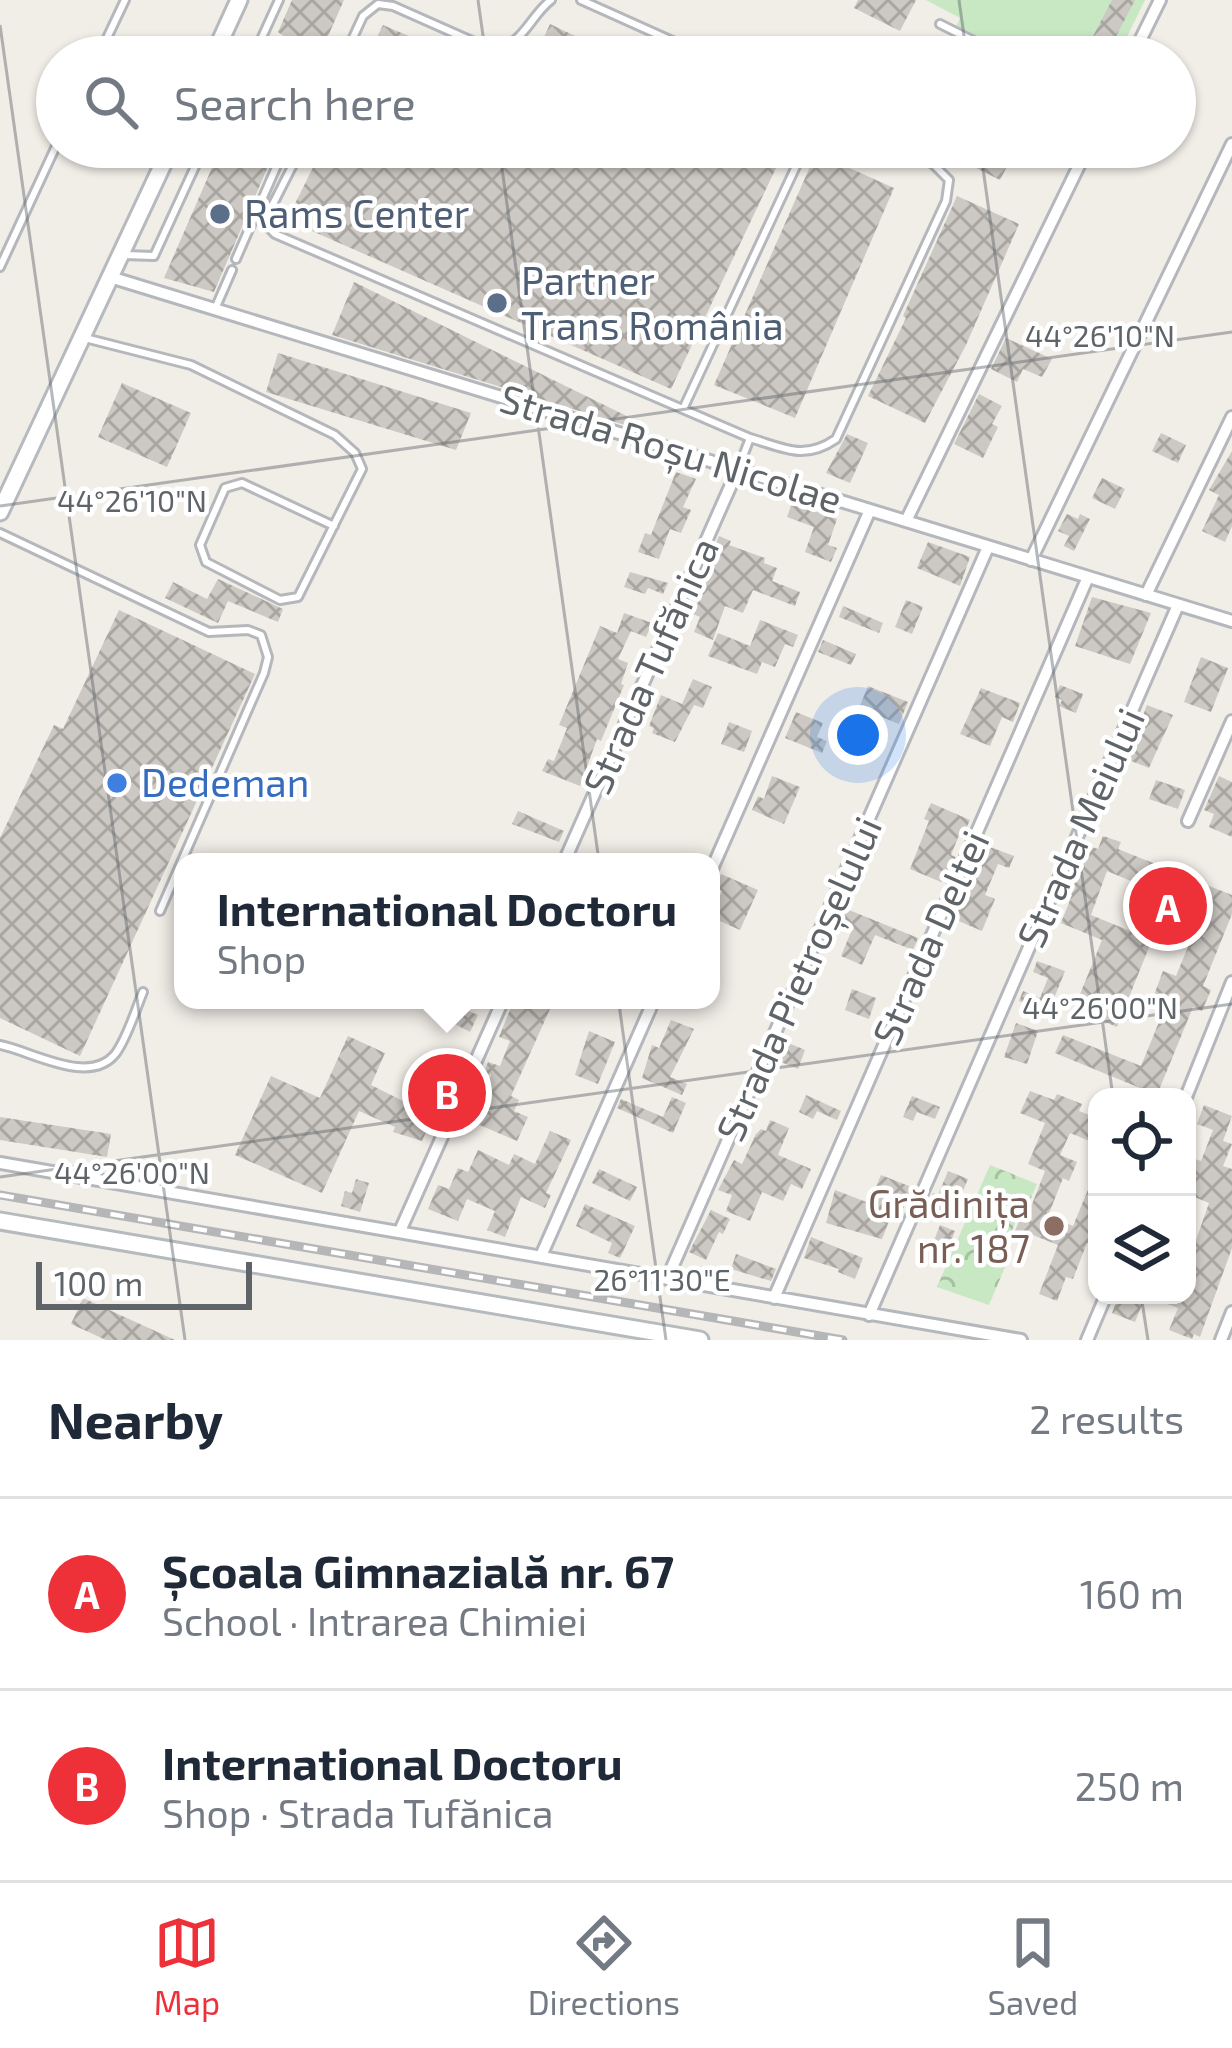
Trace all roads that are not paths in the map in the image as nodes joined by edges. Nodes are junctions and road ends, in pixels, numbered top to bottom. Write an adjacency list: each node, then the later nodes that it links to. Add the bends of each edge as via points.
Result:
1 (125, 0): 8 (lane)
2 (239, 0): 9 (main road)
3 (279, 0): 10 (lane)
4 (551, 0): 13 (lane)
5 (581, 0): 14 (lane)
6 (1160, 0): 16 (street)
7 (940, 24): 15 (lane)
8 (108, 36)
9 (223, 36)
10 (263, 36)
11 (354, 36): 12 (lane, via 378,4)
12 (461, 36)
13 (522, 36)
14 (661, 36)
15 (964, 36)
16 (1142, 36)
17 (1232, 144): 43 (street)
18 (46, 168): 28 (lane)
19 (161, 168): 26 (main road)
20 (194, 168): 26 (lane, via 154,256)
21 (276, 168): 27 (lane)
22 (291, 168): 33 (lane, via 270,210 275,234)
23 (795, 168): 33 (lane)
24 (937, 168): 35 (lane, via 949,180 946,201 836,439 799,452)
25 (1078, 168): 39 (street)
26 (120, 255): 30 (main road)
27 (236, 259)
28 (0, 267)
29 (232, 270): 31 (lane)
30 (110, 277): 31 (street, Strada Roșu Nicolae); 32 (main road)
31 (215, 309): 36 (street, Strada Roșu Nicolae)
32 (81, 337): 38 (main road); 40 (lane, via 191,365 335,435 362,469)
33 (682, 409): 35 (lane)
34 (1232, 417): 45 (street)
35 (750, 438): 36 (lane)
36 (738, 470): 37 (street, Strada Roșu Nicolae); 51 (street, Strada Tufănica)
37 (870, 510): 39 (street, Strada Roșu Nicolae); 52 (street)
38 (0, 512)
39 (905, 521): 42 (street, Strada Roșu Nicolae)
40 (334, 526): 40 (lane, via 291,600 201,554 233,484)
41 (0, 533): 50 (lane, via 209,632 248,630 266,643 263,673)
42 (988, 547): 43 (street, Strada Roșu Nicolae); 65 (street, Strada Pietroșelului)
43 (1031, 560): 44 (street, Strada Roșu Nicolae)
44 (1088, 577): 45 (street, Strada Roșu Nicolae); 66 (street, Strada Deltei)
45 (1146, 595): 46 (street, Strada Roșu Nicolae)
46 (1178, 605): 47 (street, Strada Roșu Nicolae); 69 (street, Strada Meiului)
47 (1232, 621)
48 (1232, 722): 49 (street)
49 (1188, 821)
50 (185, 853)
51 (568, 853)
52 (719, 853)
53 (174, 879): 54 (lane)
54 (160, 911)
55 (1232, 982): 60 (street)
56 (143, 992): 59 (lane, via 116,1053 103,1063 67,1065)
57 (499, 1009): 63 (street)
58 (650, 1009): 64 (street)
59 (0, 1045)
60 (1190, 1088)
61 (0, 1163): 63 (street)
62 (0, 1221): 70 (main road)
63 (400, 1231): 64 (street)
64 (541, 1256): 65 (street)
65 (667, 1279): 66 (street)
66 (774, 1298): 69 (street)
67 (1102, 1304): 72 (street)
68 (1232, 1312): 73 (street)
69 (869, 1315): 71 (street)
70 (700, 1340)
71 (1021, 1340)
72 (1088, 1340)
73 (1221, 1340)

